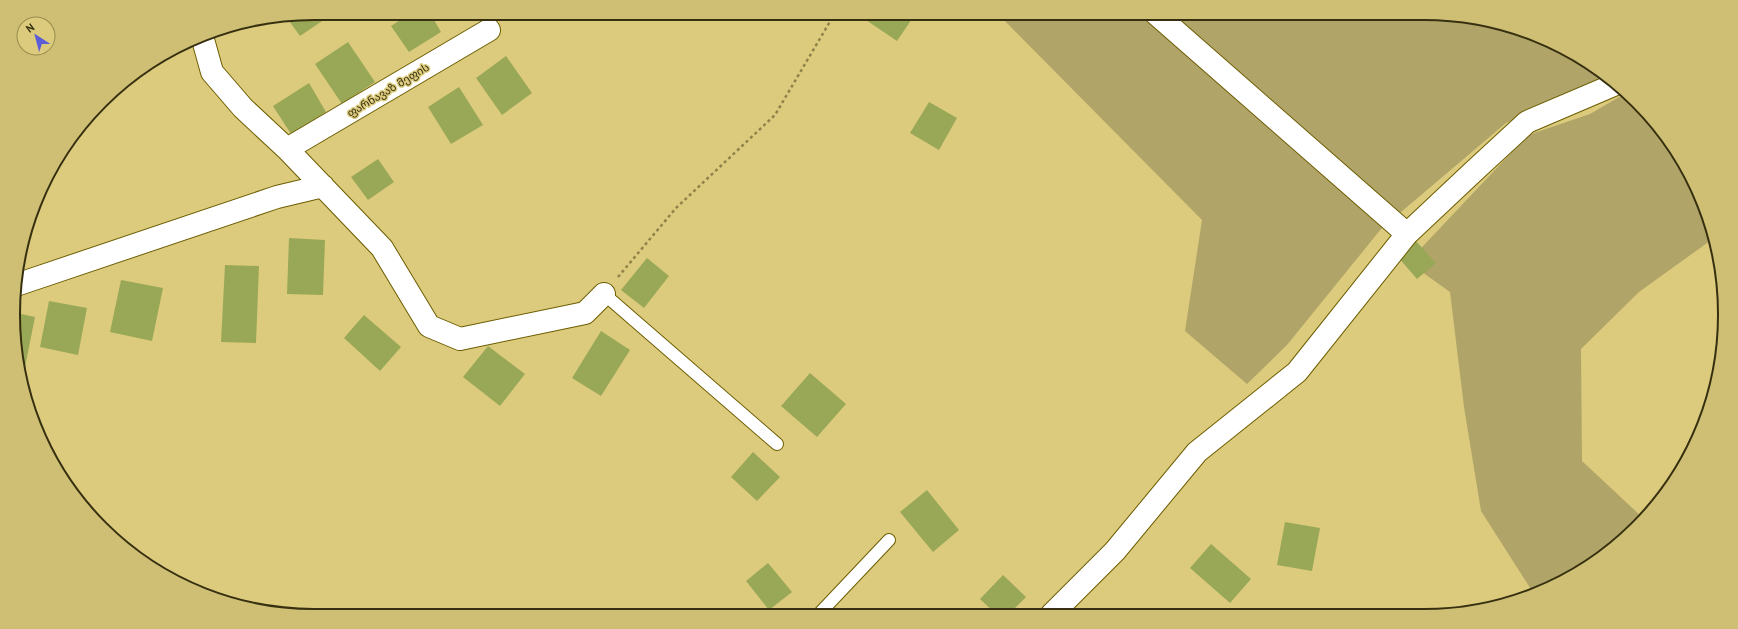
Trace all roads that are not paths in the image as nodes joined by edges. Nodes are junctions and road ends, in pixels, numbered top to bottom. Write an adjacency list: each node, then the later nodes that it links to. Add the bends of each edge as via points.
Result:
1 (1163, 20): 7 (street)
2 (489, 30): 5 (street, ფარნავაზ მეფის)
3 (204, 41): 5 (street, via 212,72 243,108)
4 (1610, 87): 7 (street, via 1527,122)
5 (287, 149): 6 (street)
6 (323, 186): 8 (street, via 277,197); 9 (street, via 382,248 429,326 460,339 585,313)
7 (1407, 234): 13 (street, via 1297,372 1197,452 1115,551)
8 (22, 282)
9 (604, 294): 10 (lane)
10 (777, 444)
11 (889, 540): 12 (lane)
12 (824, 609)
13 (1057, 609)

